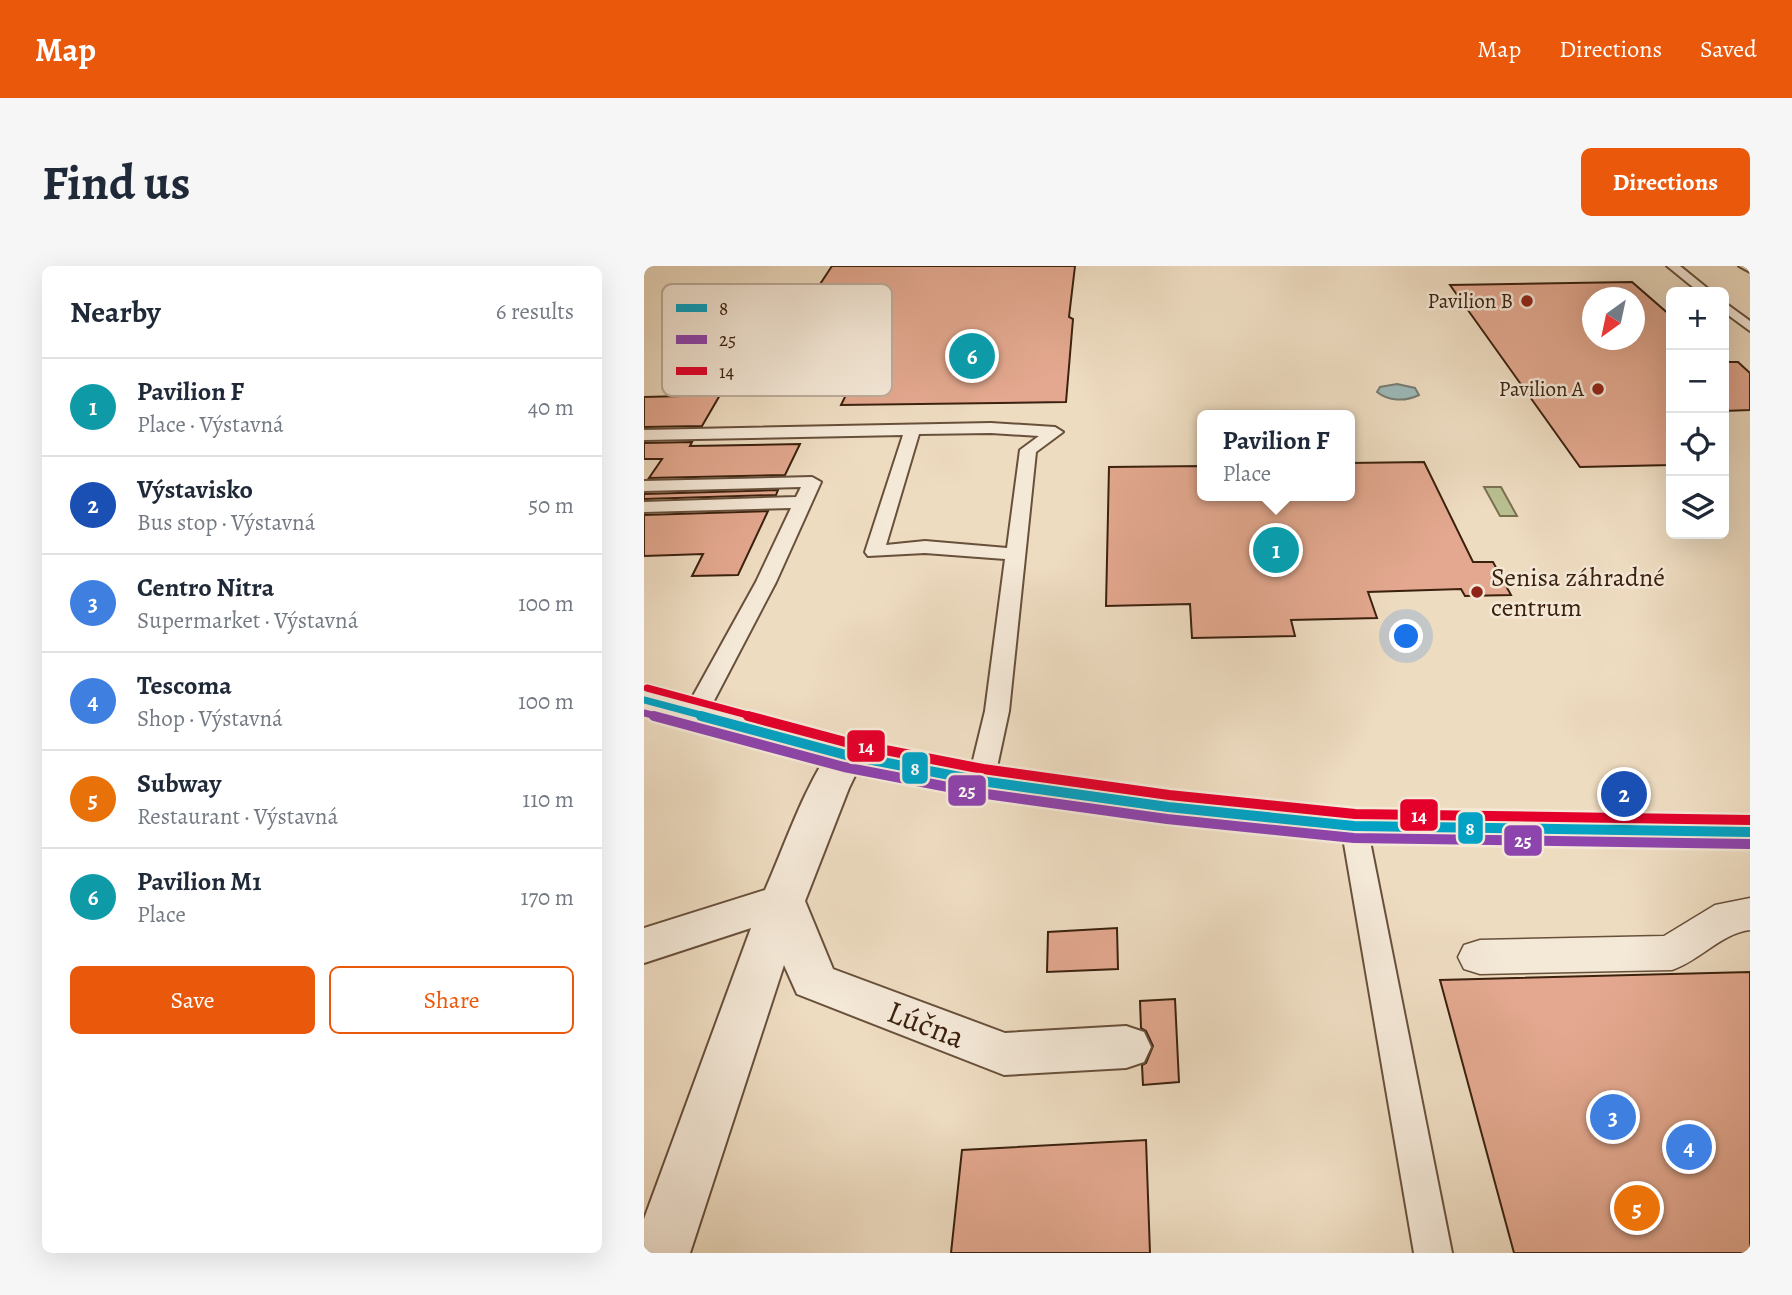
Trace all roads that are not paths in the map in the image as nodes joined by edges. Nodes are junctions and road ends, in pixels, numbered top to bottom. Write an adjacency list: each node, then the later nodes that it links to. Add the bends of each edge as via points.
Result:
1 (1673, 266): 2 (lane)
2 (1700, 287)
3 (1729, 310): 4 (lane)
4 (1750, 327)
5 (912, 430): 6 (lane); 10 (lane, via 875,552 925,547); 10 (lane, via 1055,432 1028,450)
6 (644, 435)
7 (644, 486): 8 (lane, via 813,482)
8 (801, 502): 9 (lane); 12 (lane, via 766,582)
9 (644, 507)
10 (1014, 554): 14 (lane, via 997,711)
11 (644, 700): 12 (street)
12 (695, 714): 13 (street)
13 (846, 755): 14 (street); 17 (street)
14 (981, 781): 15 (street)
15 (1354, 826): 16 (street); 23 (lane)
16 (1750, 832)
17 (783, 901): 19 (street); 21 (street, Lúčna, via 814,981 1004,1054); 22 (street)
18 (1750, 914): 20 (street, via 1730,916 1672,953)
19 (644, 946)
20 (1480, 957)
21 (1126, 1047)
22 (661, 1253)
23 (1433, 1253)

